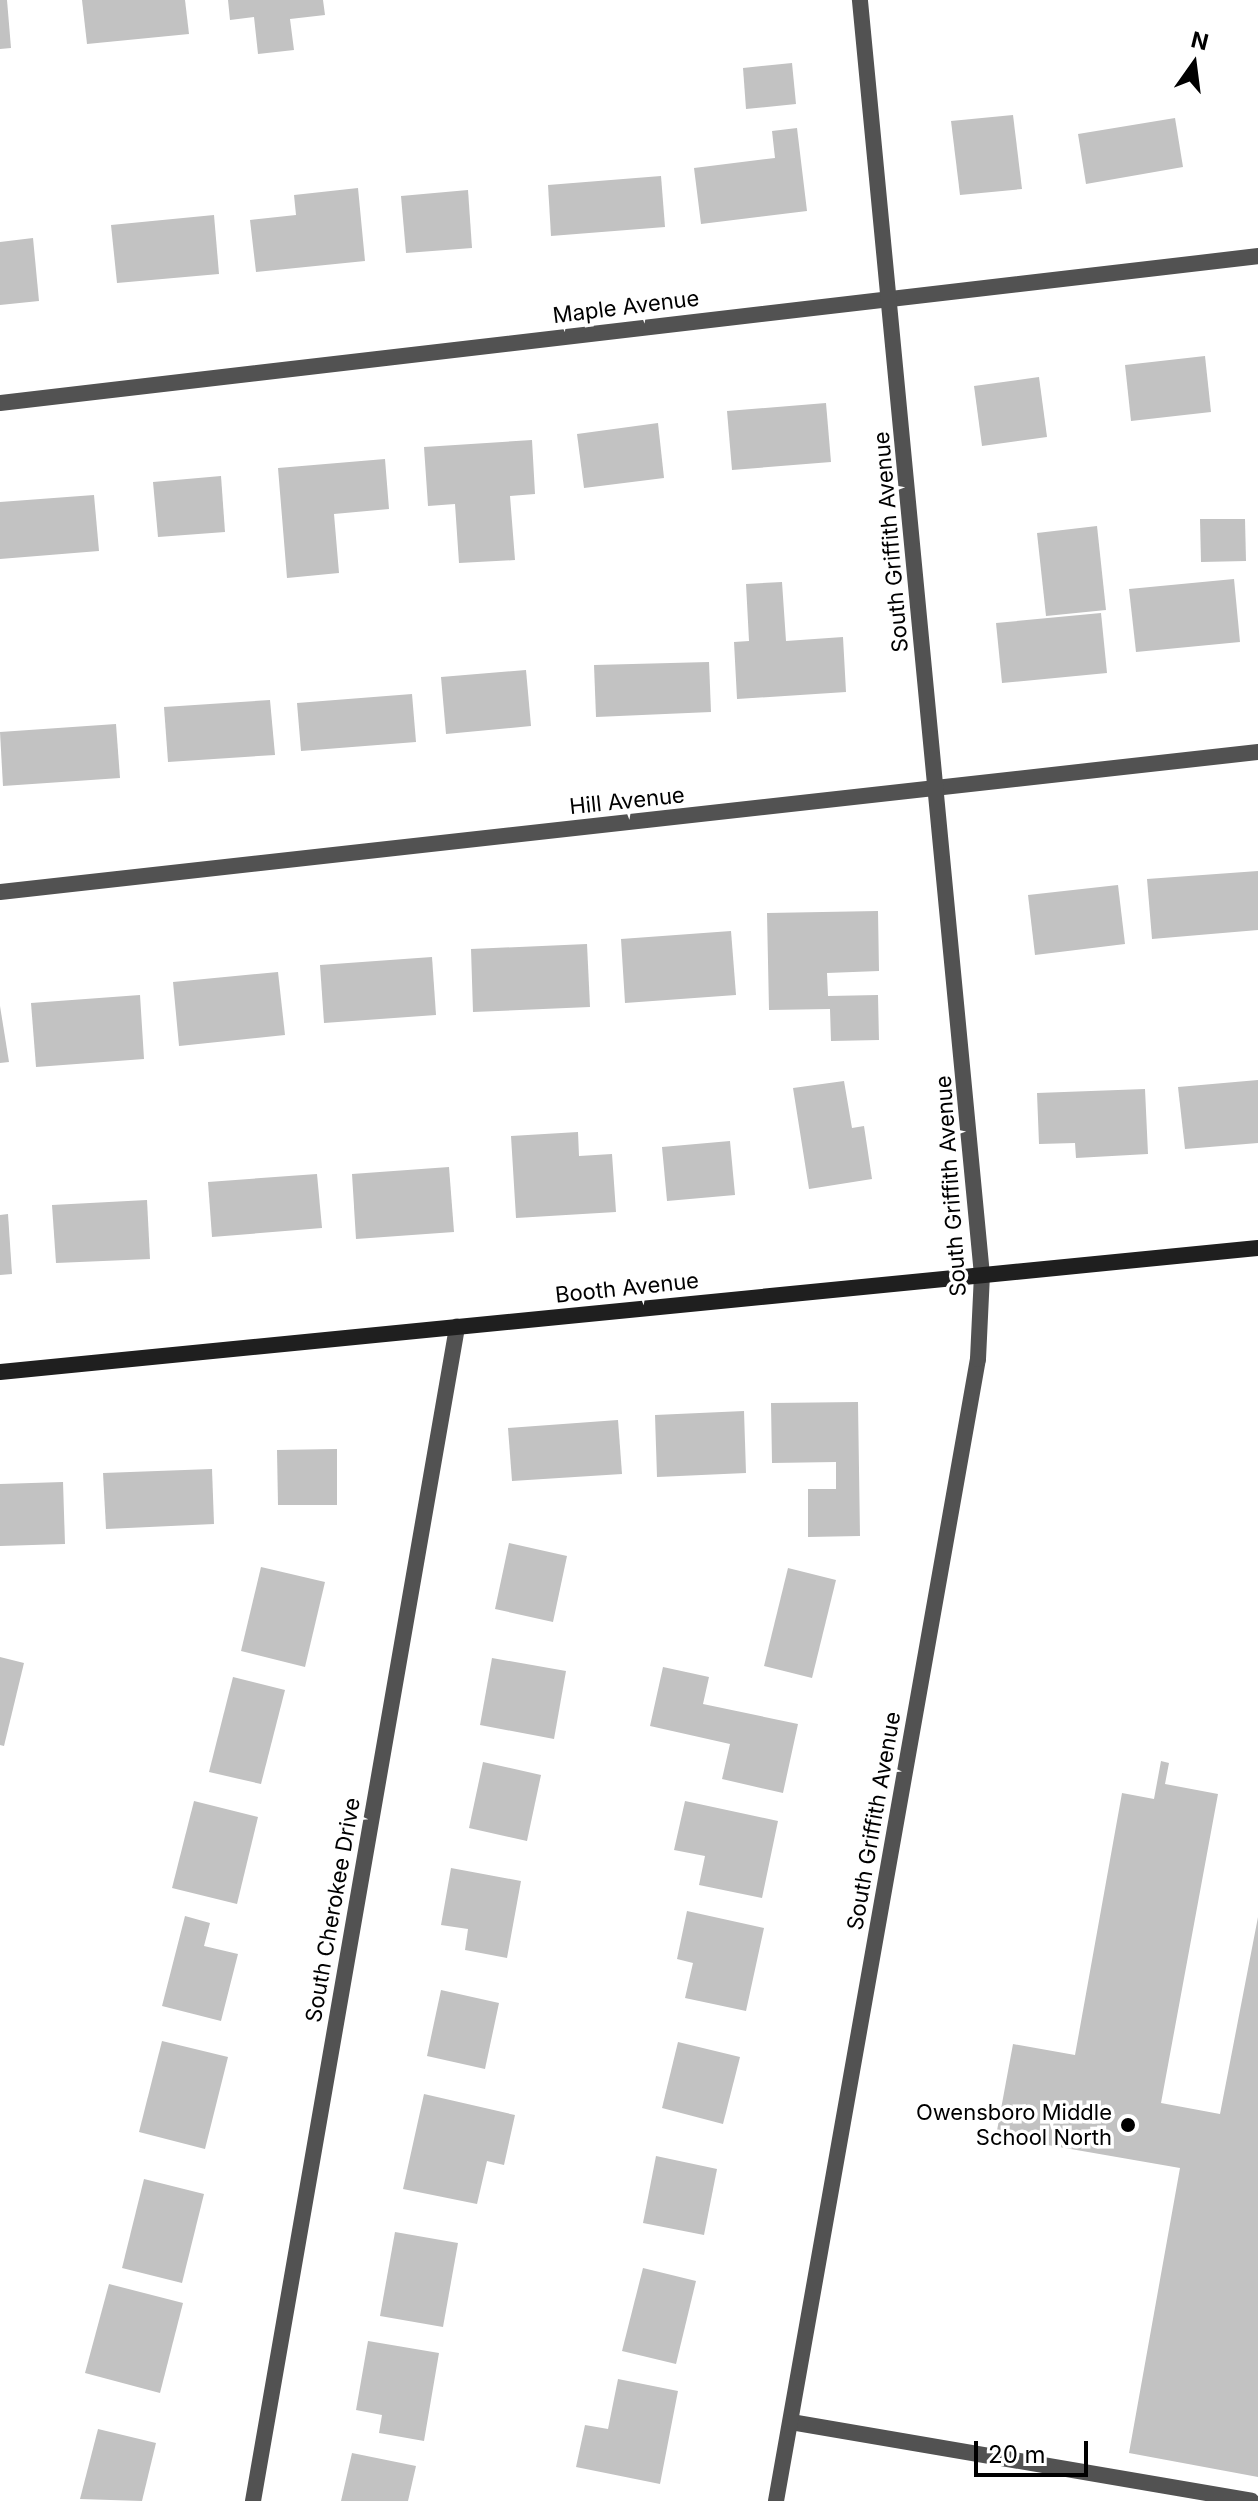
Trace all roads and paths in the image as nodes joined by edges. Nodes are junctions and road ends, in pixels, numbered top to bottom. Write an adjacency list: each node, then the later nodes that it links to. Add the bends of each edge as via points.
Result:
1 (860, 0): 3 (street, South Griffith Avenue)
2 (1258, 256): 3 (street, Maple Avenue)
3 (891, 296): 4 (street, Maple Avenue); 6 (street, South Griffith Avenue)
4 (0, 403)
5 (1258, 752): 6 (street, Hill Avenue)
6 (935, 789): 7 (street, Hill Avenue); 9 (street, South Griffith Avenue)
7 (0, 892)
8 (1258, 1248): 9 (street, Booth Avenue)
9 (982, 1275): 10 (street, Booth Avenue); 12 (street, South Griffith Avenue, via 978,1359)
10 (457, 1327): 11 (street, Booth Avenue); 13 (street, South Cherokee Drive)
11 (0, 1372)
12 (791, 2422): 14 (street, South Griffith Avenue); 15 (street)
13 (253, 2501)
14 (776, 2501)
15 (1251, 2501)

